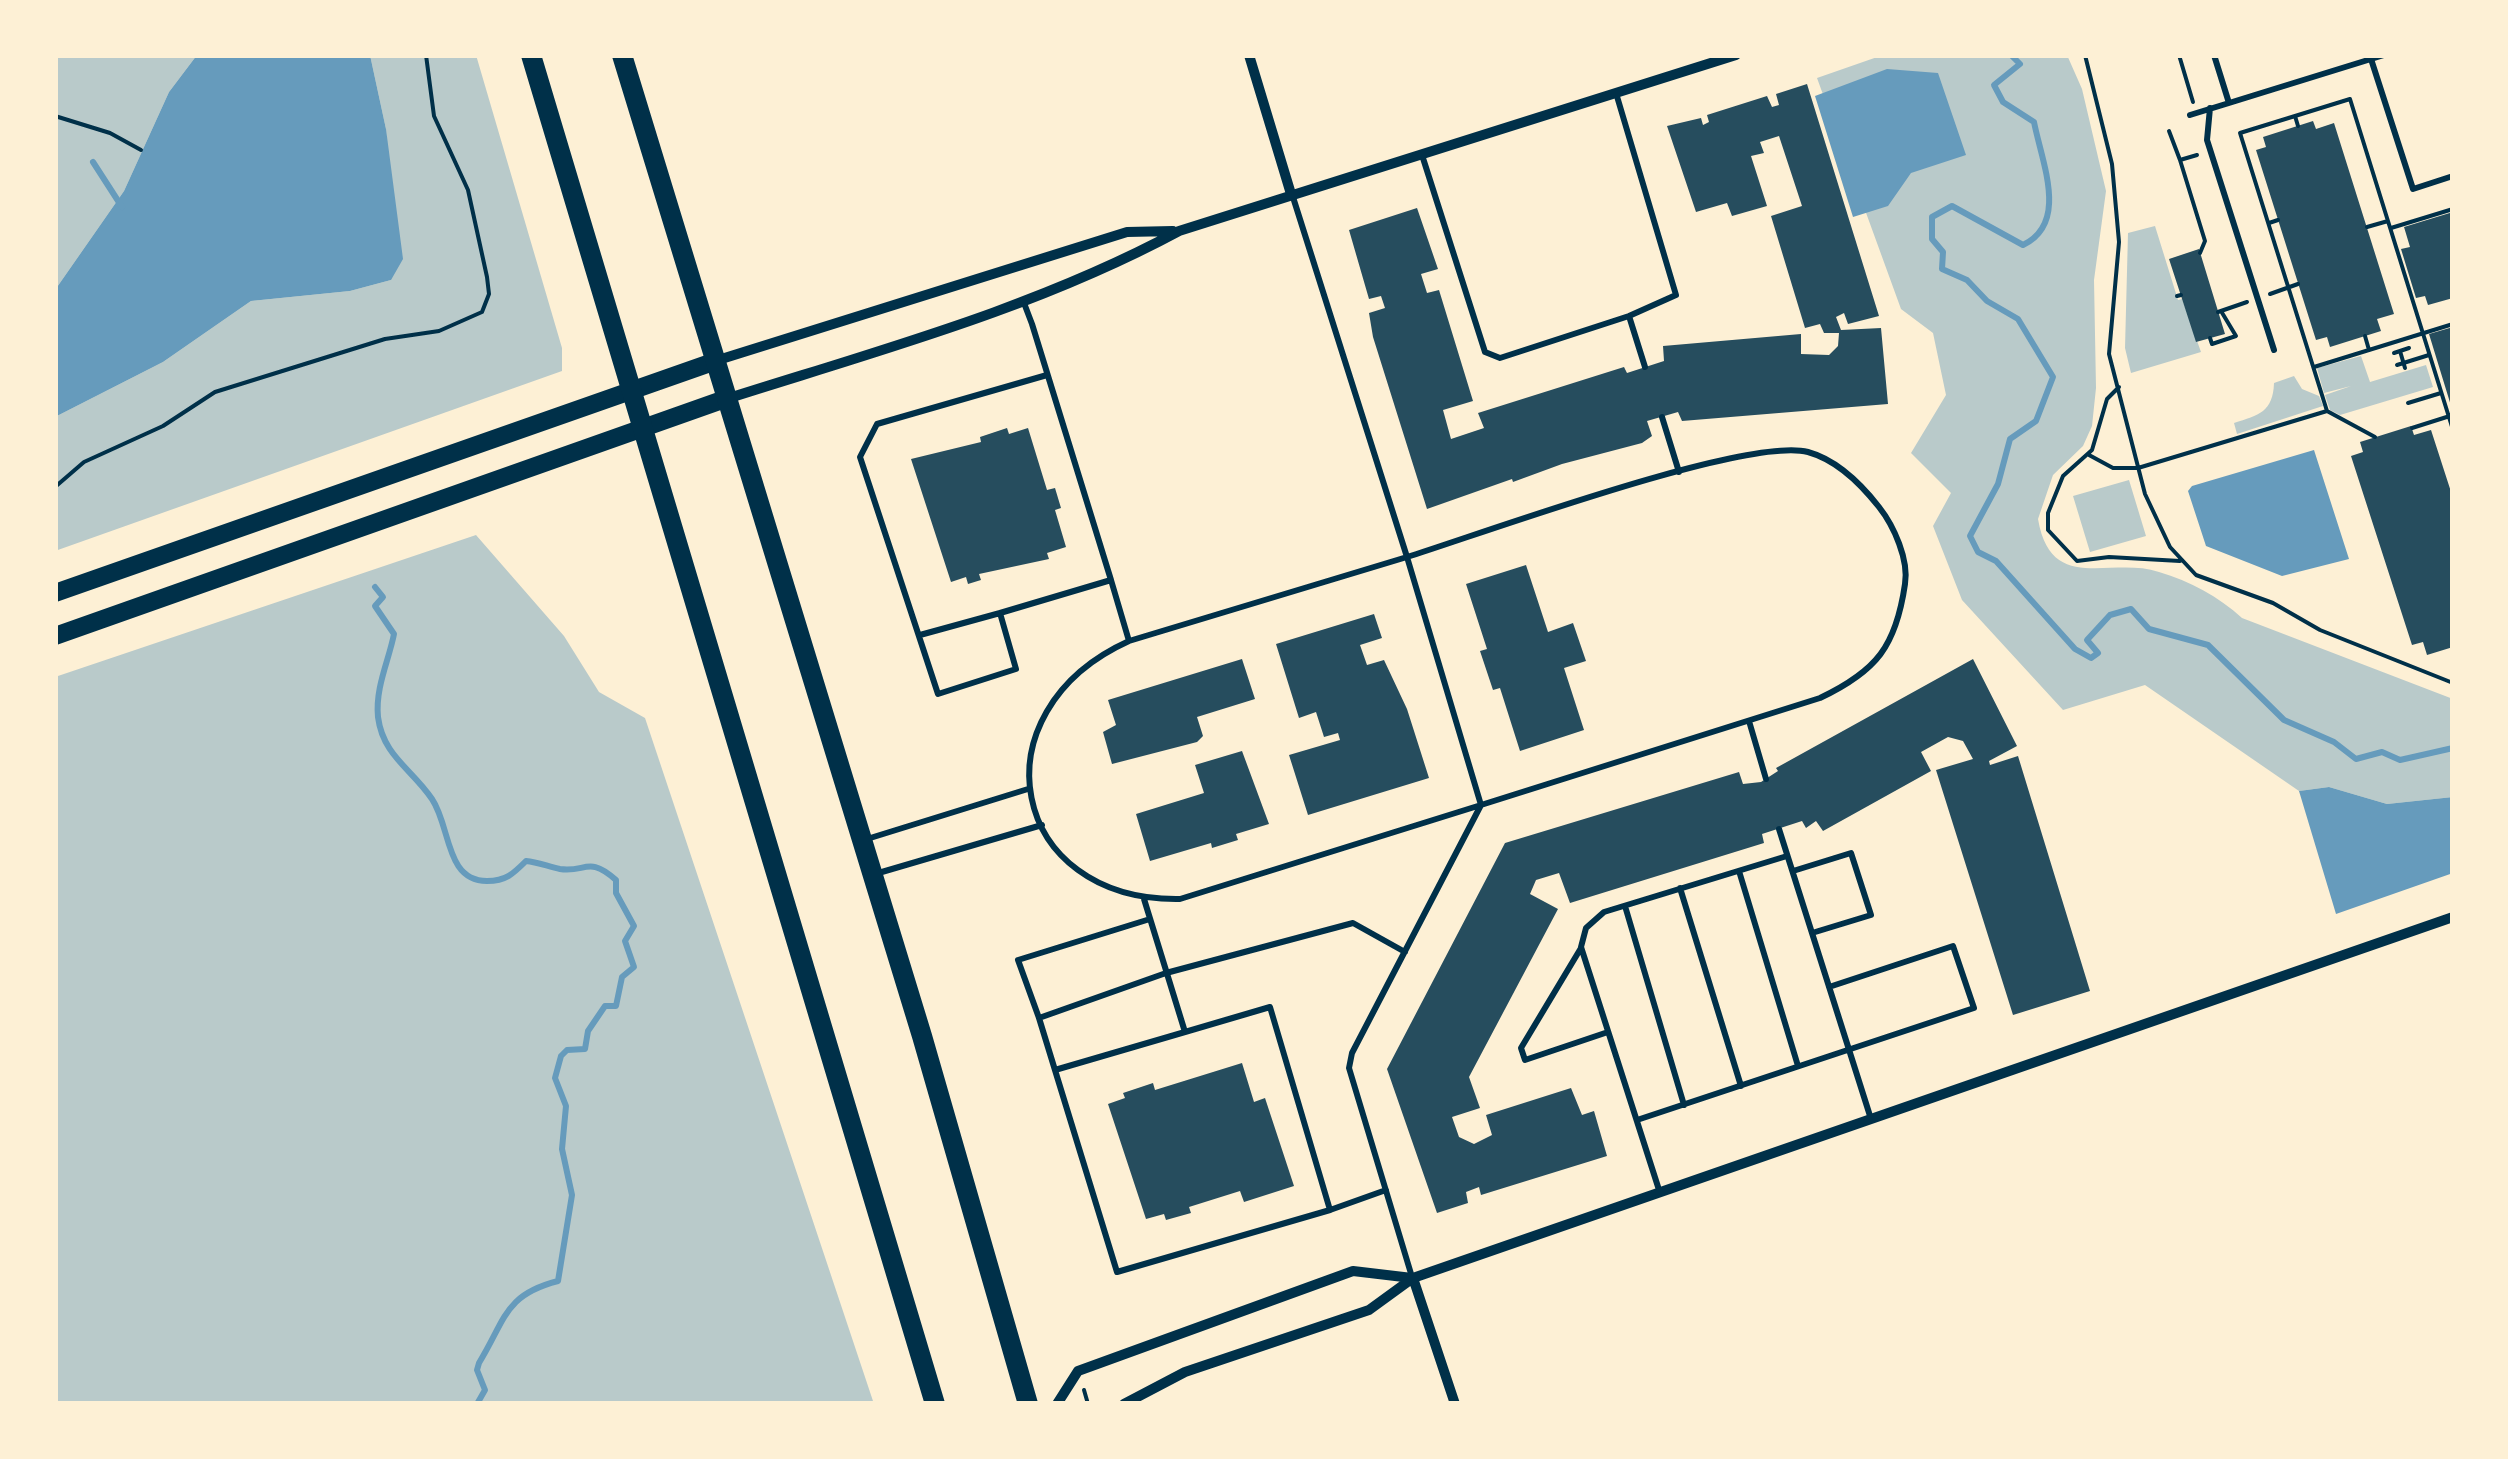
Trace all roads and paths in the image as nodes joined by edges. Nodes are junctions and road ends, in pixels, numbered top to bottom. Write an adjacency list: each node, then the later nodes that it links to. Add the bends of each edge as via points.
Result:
1 (426, 55): 64 (path, via 434,116 468,190 489,294 482,312 439,331 385,339 215,392 163,426 84,462)
2 (531, 55): 50 (main road)
3 (622, 55): 45 (main road)
4 (1249, 55): 23 (street)
5 (1736, 55): 11 (street)
6 (2085, 55): 49 (path, via 2112,164 2118,276 2108,337)
7 (2178, 55): 14 (path)
8 (2214, 55): 12 (lane)
9 (2384, 55): 10 (lane)
10 (2371, 59): 12 (lane); 22 (lane, via 2414,189)
11 (1616, 93): 20 (street); 36 (lane, via 1676,295)
12 (2229, 103): 13 (lane)
13 (2210, 108): 14 (lane); 42 (lane, via 2207,140)
14 (2193, 114): 21 (path, via 2197,155)
15 (55, 116): 19 (path)
16 (2295, 116): 17 (path); 26 (path, via 2350,99); 27 (path, via 2240,133)
17 (2298, 126)
18 (2169, 131): 21 (path)
19 (141, 150)
20 (1422, 154): 23 (street); 36 (lane, via 1485,352 1500,358)
21 (2180, 160): 31 (path, via 2205,241)
22 (2453, 176)
23 (1292, 194): 30 (street); 65 (lane)
24 (2453, 209): 29 (path)
25 (2278, 220): 27 (path)
26 (2388, 221): 28 (path); 29 (path)
27 (2268, 223): 33 (path)
28 (2367, 227)
29 (2390, 228): 38 (path)
30 (1179, 231): 34 (street); 45 (street, via 1127,232)
31 (2200, 254)
32 (2298, 284): 33 (path)
33 (2288, 288): 47 (path)
34 (1024, 303): 48 (lane); 52 (street)
35 (2221, 311): 40 (path, via 2236,336 2212,344)
36 (1629, 316): 46 (lane)
37 (2453, 324): 38 (path)
38 (2422, 333): 43 (path); 44 (path)
39 (2365, 336): 43 (path)
40 (2210, 338)
41 (2409, 348): 44 (path, via 2397,352 2402,366)
42 (2274, 350)
43 (2369, 350): 47 (path)
44 (2430, 355): 51 (path)
45 (713, 362): 50 (street); 52 (main road)
46 (1645, 367)
47 (2313, 368): 54 (path)
48 (1047, 375): 67 (lane); 70 (lane, via 877,424 860,458)
49 (2119, 387): 61 (path, via 2107,399); 62 (path)
50 (634, 389): 57 (main road); 68 (street)
51 (2441, 392): 53 (path); 55 (path)
52 (725, 400): 57 (street); 80 (main road)
53 (2408, 403)
54 (2327, 411): 60 (path); 62 (path)
55 (2451, 416): 58 (path); 59 (path)
56 (1662, 417): 63 (lane)
57 (645, 426): 71 (street); 110 (main road)
58 (2412, 428)
59 (2453, 430)
60 (2375, 438)
61 (2088, 454): 62 (path, via 2113,468); 66 (path, via 2057,487 2048,513 2055,542 2076,561)
62 (2138, 468): 66 (path, via 2154,516)
63 (1679, 472): 65 (lane); 74 (lane, via 1786,449 1810,452 1863,486 1885,514 1900,550 1906,576 1899,625 1880,658 1854,682)
64 (55, 486)
65 (1407, 557): 72 (lane); 77 (lane)
66 (2180, 561): 73 (path, via 2196,575)
67 (1112, 580): 69 (lane); 72 (lane)
68 (55, 594)
69 (1000, 613): 70 (lane); 70 (lane, via 1016,670 938,694)
70 (920, 635)
71 (55, 636)
72 (1129, 641): 76 (lane, via 1092,658 1045,710 1030,744)
73 (2453, 683)
74 (1749, 721): 75 (lane); 77 (lane)
75 (1766, 779)
76 (1028, 789): 78 (lane); 80 (lane)
77 (1480, 806): 86 (lane, via 1180,899); 92 (lane)
78 (1042, 825): 84 (lane); 86 (lane, via 1081,871)
79 (1779, 829): 81 (lane)
80 (862, 840): 84 (main road)
81 (1788, 856): 82 (lane); 83 (lane)
82 (1739, 871): 85 (lane); 99 (lane)
83 (1793, 871): 90 (lane); 90 (lane, via 1852,853 1871,916)
84 (872, 875): 111 (main road)
85 (1680, 888): 87 (lane); 101 (lane)
86 (1144, 899): 89 (lane)
87 (1625, 906): 91 (lane, via 1594,918); 102 (lane)
88 (2453, 917): 104 (street)
89 (1150, 919): 93 (lane); 95 (lane, via 1018,960)
90 (1812, 934): 94 (lane)
91 (1581, 947): 97 (lane); 97 (lane, via 1521,1048 1525,1060)
92 (1405, 952): 93 (lane, via 1353,923); 105 (lane, via 1349,1068)
93 (1166, 973): 95 (lane); 96 (lane)
94 (1829, 987): 98 (lane); 98 (lane, via 1953,946 1974,1008)
95 (1039, 1018): 100 (lane)
96 (1184, 1032): 100 (lane); 107 (lane, via 1270,1007)
97 (1608, 1032): 103 (lane)
98 (1849, 1050): 99 (lane); 104 (lane)
99 (1798, 1066): 101 (lane)
100 (1055, 1070): 107 (lane, via 1117,1272)
101 (1740, 1086): 102 (lane)
102 (1684, 1105): 103 (lane)
103 (1637, 1120): 106 (lane)
104 (1872, 1120): 106 (street)
105 (1386, 1190): 107 (lane); 108 (lane)
106 (1660, 1194): 108 (street)
107 (1330, 1210)
108 (1412, 1278): 112 (street, via 1353,1271 1078,1371); 114 (street, via 1369,1310 1185,1372); 115 (street)
109 (1084, 1390): 113 (path)
110 (935, 1404)
111 (1028, 1404)
112 (1058, 1404)
113 (1088, 1404)
114 (1124, 1404)
115 (1456, 1404)

